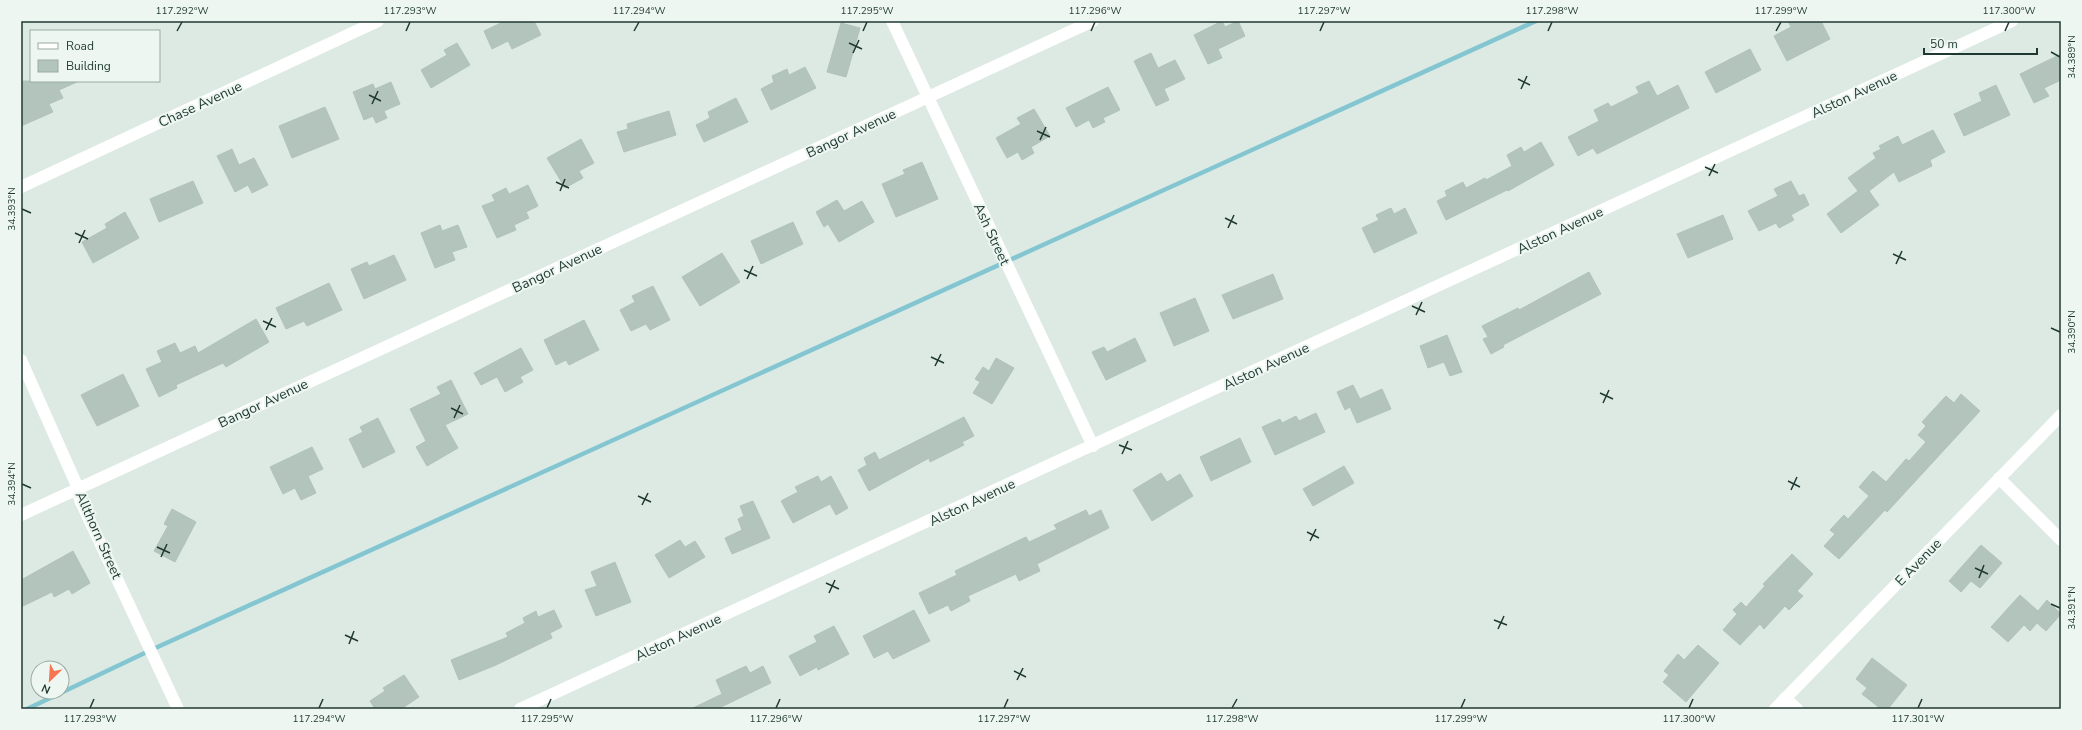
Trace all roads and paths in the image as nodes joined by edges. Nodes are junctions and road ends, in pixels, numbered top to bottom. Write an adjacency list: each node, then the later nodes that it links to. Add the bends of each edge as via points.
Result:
1 (378, 21): 6 (street, Chase Avenue)
2 (892, 21): 5 (street, Ash Street)
3 (1093, 21): 5 (street, Bangor Avenue)
4 (2012, 21): 9 (street, Alston Avenue)
5 (928, 97): 9 (street, Ash Street); 11 (street, Bangor Avenue)
6 (21, 187)
7 (21, 360): 11 (street, Allthorn Street)
8 (2061, 415): 10 (street, E Avenue)
9 (1093, 446): 16 (street, Alston Avenue)
10 (1999, 478): 13 (street); 14 (street, E Avenue)
11 (78, 488): 12 (street, Bangor Avenue); 15 (street, Allthorn Street, via 80,500)
12 (21, 515)
13 (2061, 540)
14 (1785, 698): 17 (street, E Avenue); 18 (street)
15 (178, 709)
16 (520, 709)
17 (1775, 709)
18 (1797, 709)

